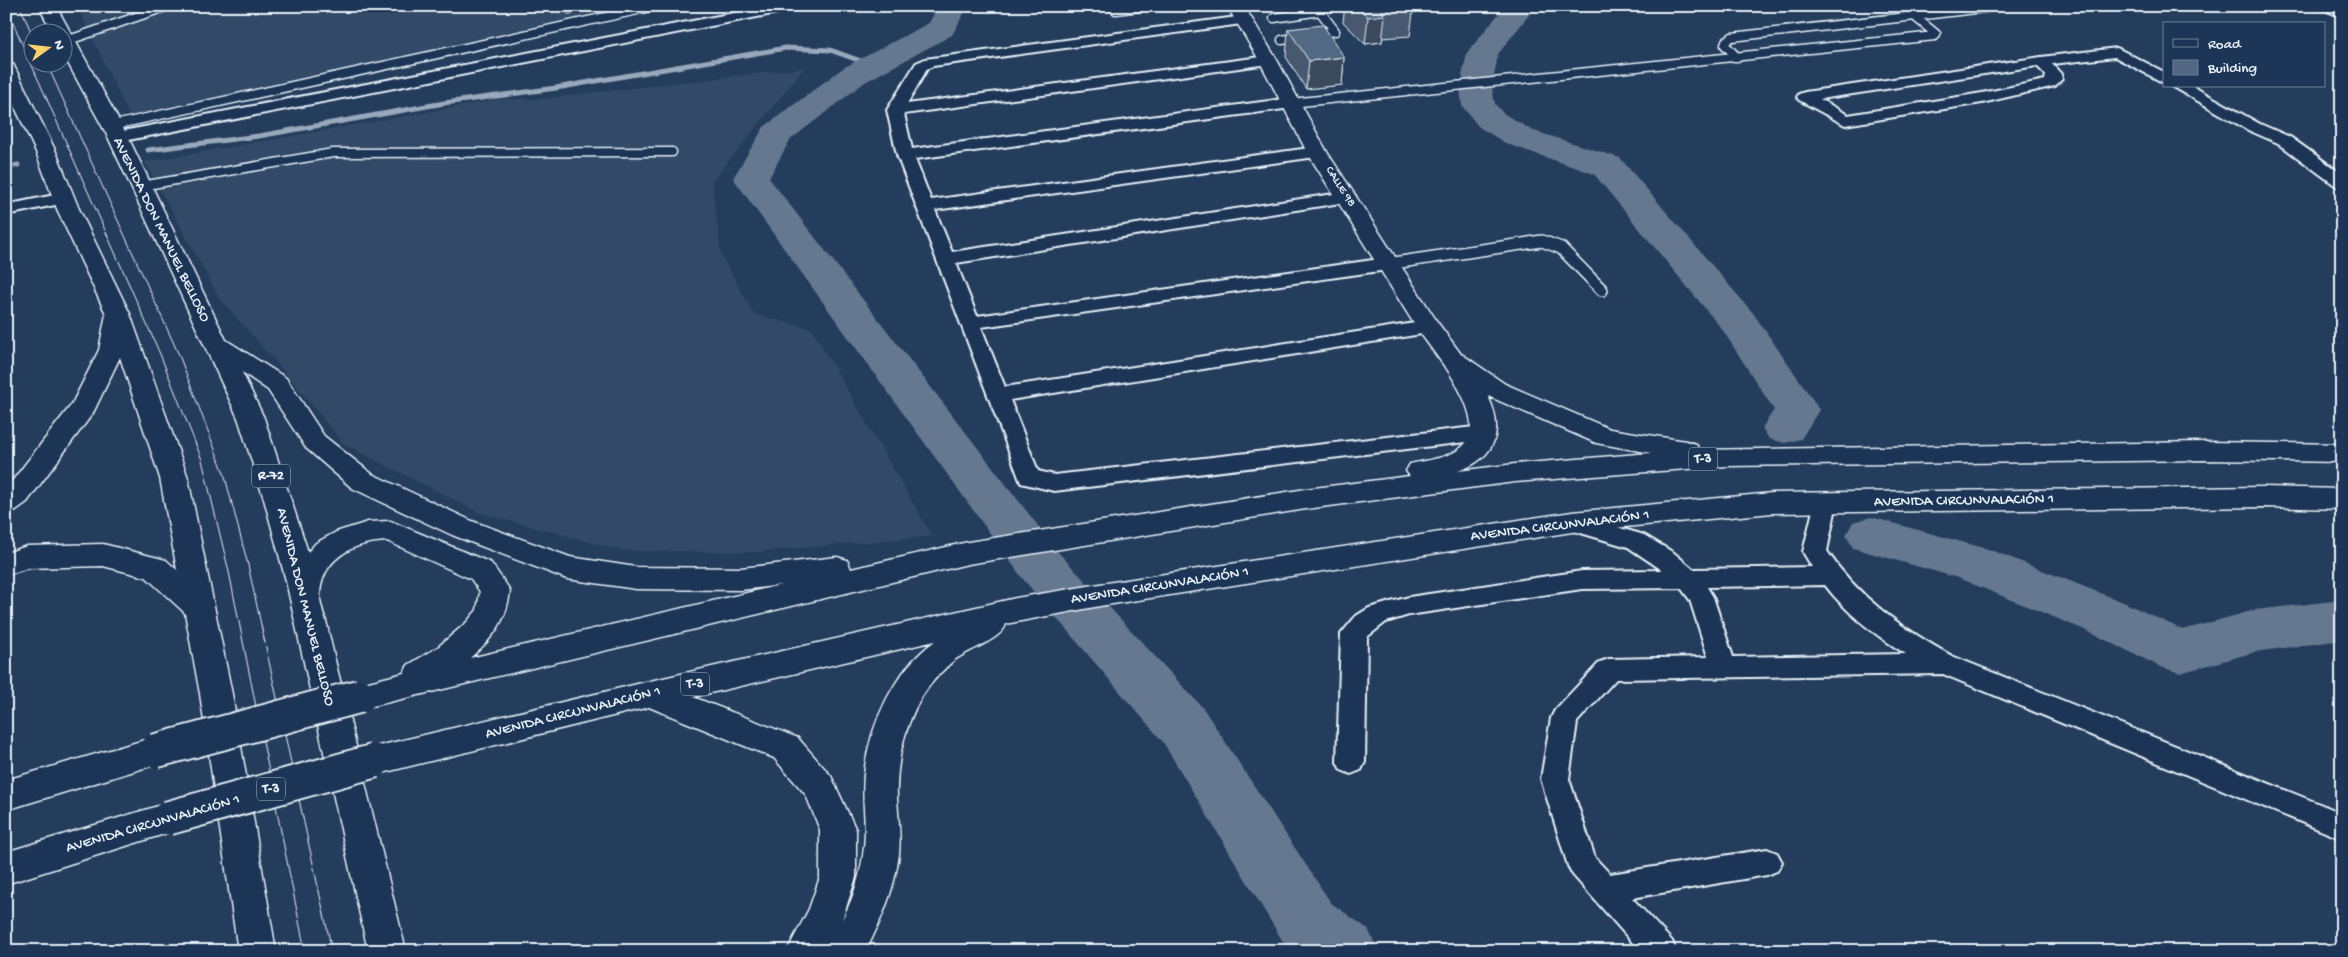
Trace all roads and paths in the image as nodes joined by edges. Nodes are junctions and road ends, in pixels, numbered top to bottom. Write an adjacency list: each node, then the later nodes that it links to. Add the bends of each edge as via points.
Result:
1 (47, 6): 15 (main road, AVENIDA DON MANUEL BELLOSO / R-72)
2 (168, 6): 16 (lane)
3 (656, 6): 9 (lane)
4 (793, 6): 27 (street)
5 (1112, 6): 6 (lane, via 1116,10)
6 (1147, 6)
7 (2002, 6): 13 (lane)
8 (2327, 6): 12 (street)
9 (635, 8): 27 (lane)
10 (1318, 9): 14 (lane); 17 (lane, via 1335,31)
11 (1239, 10): 20 (main road, CALLE 98); 26 (street, via 930,62 921,66)
12 (2342, 13)
13 (1914, 16): 19 (lane, via 1732,38 1725,45); 19 (lane, via 1936,36)
14 (1274, 18)
15 (56, 22)
16 (72, 33)
17 (1282, 40)
18 (72, 53): 27 (main road, AVENIDA DON MANUEL BELLOSO / R-72)
19 (1737, 57): 25 (lane, via 1509,78)
20 (1268, 60): 25 (main road, CALLE 98); 26 (street)
21 (2041, 61): 21 (street, via 1844,91 1805,97 1845,120 1982,98 2050,83 2054,79 2053,74); 23 (street, via 2117,52)
22 (6, 68): 34 (main road)
23 (2163, 77)
24 (2184, 88): 31 (street, via 2284,140)
25 (1291, 103): 29 (main road, CALLE 98); 30 (street)
26 (895, 110): 30 (street)
27 (114, 132): 32 (main road, AVENIDA DON MANUEL BELLOSO / R-72)
28 (672, 152): 32 (lane, via 333,153)
29 (1317, 152): 33 (main road, CALLE 98); 35 (street)
30 (905, 155): 35 (street)
31 (2342, 182)
32 (141, 186): 43 (main road, AVENIDA DON MANUEL BELLOSO / R-72)
33 (1347, 197): 37 (street); 38 (main road, CALLE 98)
34 (64, 198): 36 (street); 40 (main road)
35 (924, 206): 37 (street)
36 (6, 210)
37 (945, 259): 41 (street)
38 (1387, 264): 39 (lane, via 1542,241 1561,248); 41 (street); 42 (main road, CALLE 98)
39 (1602, 290)
40 (118, 314): 52 (main road, via 111,350 84,406 17,495); 59 (main road, via 174,478)
41 (970, 323): 45 (street)
42 (1428, 327): 44 (main road, CALLE 98); 45 (street)
43 (216, 344): 54 (main road, via 277,384 315,442 362,481 462,528 567,568 636,578 741,579); 58 (main road, AVENIDA DON MANUEL BELLOSO / R-72, via 251,418 278,499)
44 (1454, 361): 46 (main road, via 1479,404 1484,418); 48 (main road, via 1496,390 1605,437)
45 (997, 395): 46 (street, via 1029,478 1054,483)
46 (1483, 433): 49 (main road, via 1474,452 1449,464)
47 (2342, 453): 48 (main road, T-3, via 2205,451)
48 (1727, 457): 49 (main road, T-3, via 1515,473)
49 (1306, 499): 54 (main road, T-3)
50 (2342, 500): 51 (main road, AVENIDA CIRCUNVALACIÓN 1 / T-3)
51 (1826, 502): 53 (main road, AVENIDA CIRCUNVALACIÓN 1 / T-3, via 1772,503); 56 (street, via 1816,552)
52 (6, 503)
53 (1572, 522): 57 (street, via 1636,541 1666,559); 60 (main road, AVENIDA CIRCUNVALACIÓN 1 / T-3)
54 (968, 553): 63 (main road, T-3)
55 (6, 564): 59 (main road, via 27,557 103,555 156,568)
56 (1829, 576): 57 (street); 61 (street, via 1860,610 1894,636)
57 (1687, 578): 62 (street, via 1701,597); 65 (street, via 1582,580 1409,606 1378,615 1354,634)
58 (305, 600): 63 (main road, via 313,567 328,548 377,530 390,531 481,571 495,590 492,612 477,632 440,662); 73 (main road, AVENIDA DON MANUEL BELLOSO / R-72)
59 (199, 608): 74 (main road)
60 (1016, 610): 64 (main road, AVENIDA CIRCUNVALACIÓN 1 / T-3); 76 (main road, via 942,652 914,680 894,716 882,760 882,840 875,888)
61 (1945, 664): 62 (street); 69 (street)
62 (1724, 668): 72 (street, via 1609,669 1564,718 1555,779 1583,866)
63 (394, 688): 66 (main road, T-3, bridge)
64 (650, 694): 71 (main road, AVENIDA CIRCUNVALACIÓN 1 / T-3, bridge, via 374,761 168,818); 75 (main road, via 786,748 819,786 838,830 838,877 825,916)
65 (1351, 762)
66 (41, 784): 67 (main road); 68 (main road, T-3)
67 (6, 786)
68 (6, 795)
69 (2342, 826)
70 (1767, 862): 72 (street)
71 (16, 866)
72 (1604, 889): 77 (street)
73 (388, 940)
74 (257, 951)
75 (806, 951)
76 (845, 951)
77 (1661, 951)

